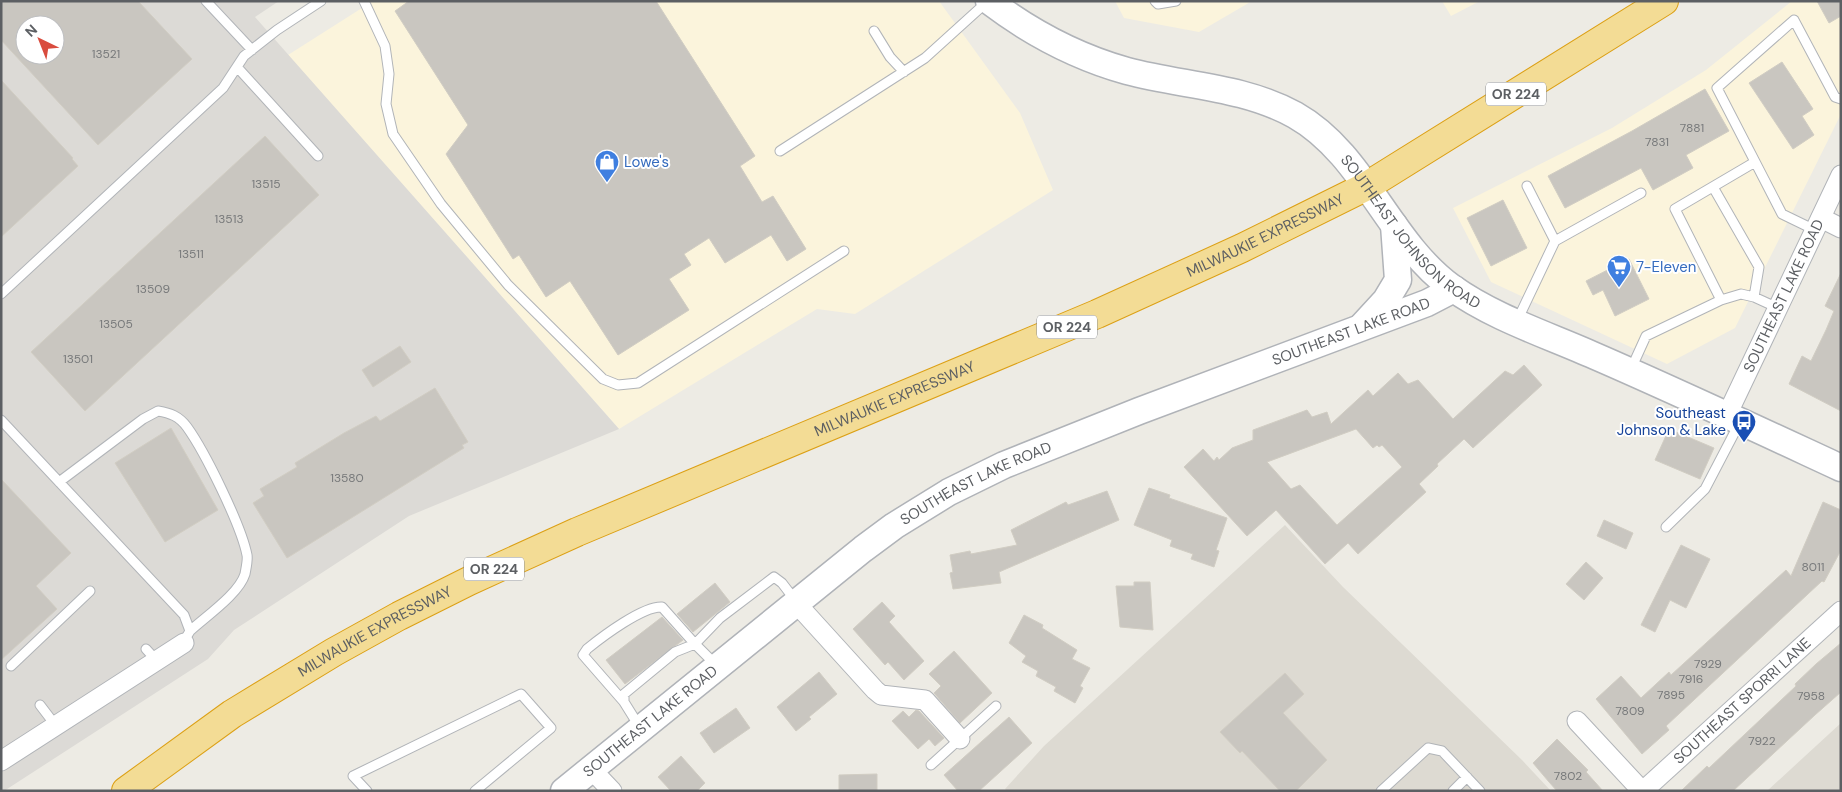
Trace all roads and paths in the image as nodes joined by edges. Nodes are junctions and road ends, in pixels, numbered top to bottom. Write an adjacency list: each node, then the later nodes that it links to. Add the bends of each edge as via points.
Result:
1 (206, 1): 9 (lane)
2 (321, 1): 9 (lane)
3 (364, 1): 25 (lane, via 385,46 388,74 386,104 392,134 441,204 508,285 603,379 618,385 638,383)
4 (988, 1): 11 (lane, via 937,50); 17 (street, SOUTHEAST JOHNSON ROAD, via 1034,32 1081,54 1126,70 1237,92 1270,102 1316,128)
5 (1155, 1): 6 (lane, via 1158,4)
6 (1176, 1)
7 (1664, 1): 17 (highway, MILWAUKIE EXPRESSWAY / OR 224)
8 (874, 31): 11 (lane)
9 (252, 50): 10 (lane)
10 (237, 66): 14 (lane); 27 (lane, via 223,88)
11 (904, 72): 13 (lane)
12 (1841, 99): 15 (lane, via 1835,97 1794,20 1717,88)
13 (780, 151)
14 (318, 156)
15 (1755, 162): 19 (lane); 21 (lane, via 1782,214)
16 (1841, 175): 21 (street, SOUTHEAST LAKE ROAD)
17 (1366, 186): 22 (street, SOUTHEAST JOHNSON ROAD); 57 (highway, MILWAUKIE EXPRESSWAY / OR 224, via 1242,248 1097,314 577,532 460,585 334,652 240,709)
18 (1527, 186): 24 (lane)
19 (1713, 186): 28 (lane, via 1759,267); 29 (lane, via 1675,208)
20 (1642, 193): 24 (lane)
21 (1818, 224): 23 (street); 30 (street, SOUTHEAST LAKE ROAD)
22 (1394, 225): 26 (street, SOUTHEAST JOHNSON ROAD, via 1425,265); 32 (street, via 1398,280 1386,300)
23 (1841, 228)
24 (1556, 241): 31 (lane)
25 (844, 251)
26 (1454, 289): 31 (street, SOUTHEAST JOHNSON ROAD); 32 (street, SOUTHEAST LAKE ROAD, via 1428,303)
27 (1, 294)
28 (1754, 297): 29 (lane, via 1741,294); 30 (lane)
29 (1721, 300): 33 (lane, via 1646,336)
30 (1778, 308): 34 (street, SOUTHEAST LAKE ROAD)
31 (1516, 321): 33 (street, SOUTHEAST JOHNSON ROAD)
32 (1360, 328): 40 (street, SOUTHEAST LAKE ROAD, via 1004,465 949,492 894,526)
33 (1630, 372): 34 (street, SOUTHEAST JOHNSON ROAD)
34 (1734, 418): 36 (street, SOUTHEAST JOHNSON ROAD); 38 (lane, via 1705,489)
35 (1, 420): 37 (lane)
36 (1841, 468)
37 (59, 482): 42 (lane, via 184,615); 42 (lane, via 158,410 174,414 186,426 215,478 248,557 245,575 232,593)
38 (1666, 527)
39 (90, 590): 44 (lane)
40 (796, 603): 43 (lane, via 782,582 774,577 720,618); 45 (street, SOUTHEAST LAKE ROAD); 52 (street, via 881,695 924,700)
41 (1841, 611): 65 (street, SOUTHEAST SPORRI LANE)
42 (187, 637): 50 (street, via 152,655)
43 (695, 644): 45 (lane); 46 (lane, via 675,652); 46 (lane, via 668,612 655,606 587,648 583,655 587,662)
44 (11, 666)
45 (717, 667): 51 (street, SOUTHEAST LAKE ROAD)
46 (624, 698): 51 (lane)
47 (40, 705): 50 (lane)
48 (996, 706): 52 (lane)
49 (1577, 721): 65 (street, SOUTHEAST SPORRI LANE)
50 (56, 726): 53 (street)
51 (641, 729): 55 (street, SOUTHEAST LAKE ROAD)
52 (960, 739): 54 (lane)
53 (1, 761)
54 (931, 765)
55 (591, 769): 60 (street, SOUTHEAST LAKE ROAD); 61 (street)
56 (1467, 777): 62 (lane, via 1442,751 1428,748); 63 (lane); 64 (lane)
57 (126, 791)
58 (367, 791): 59 (lane, via 353,776 521,694 551,728)
59 (474, 791)
60 (564, 791)
61 (612, 791)
62 (1381, 791)
63 (1452, 791)
64 (1480, 791)
65 (1643, 791)

